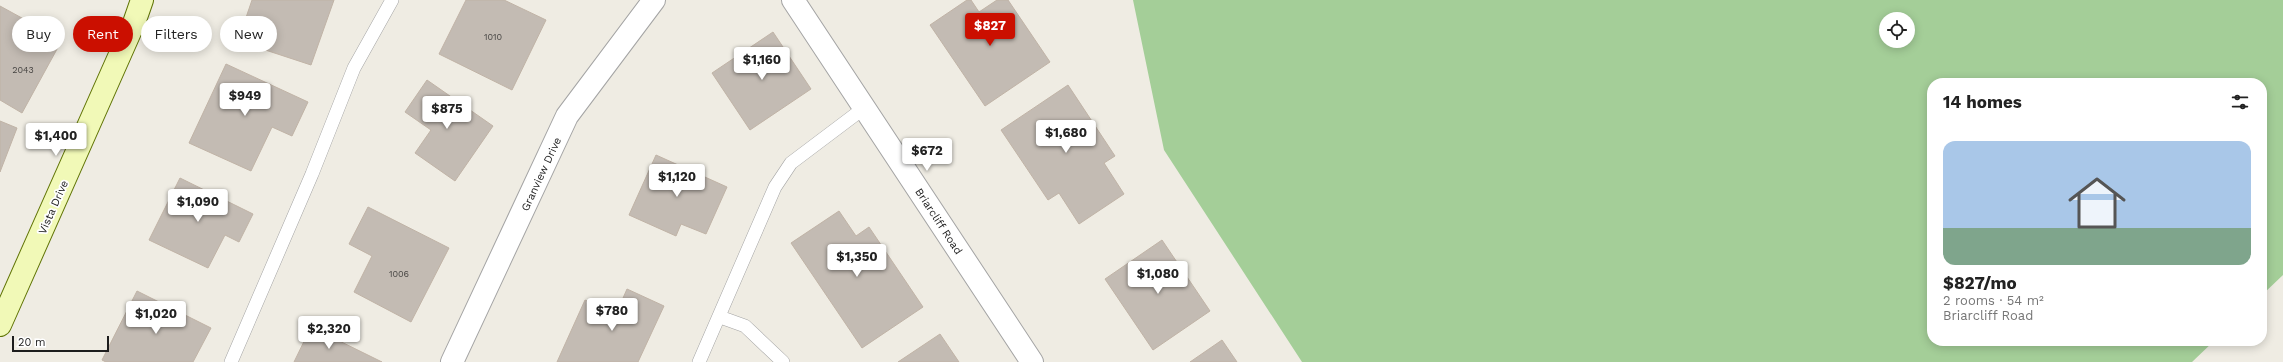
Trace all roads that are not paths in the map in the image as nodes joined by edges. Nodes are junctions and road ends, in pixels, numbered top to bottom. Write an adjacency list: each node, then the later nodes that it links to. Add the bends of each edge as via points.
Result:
1 (142, 0): 7 (street, Vista Drive)
2 (392, 0): 8 (lane, via 354,68 312,174)
3 (654, 0): 9 (street, Granview Drive, via 567,116)
4 (793, 0): 5 (street, Briarcliff Road)
5 (864, 108): 6 (lane, via 791,163 775,187); 12 (street, Briarcliff Road)
6 (720, 317): 10 (lane); 11 (lane, via 745,326)
7 (0, 325)
8 (230, 362)
9 (452, 362)
10 (699, 362)
11 (783, 362)
12 (1032, 362)

